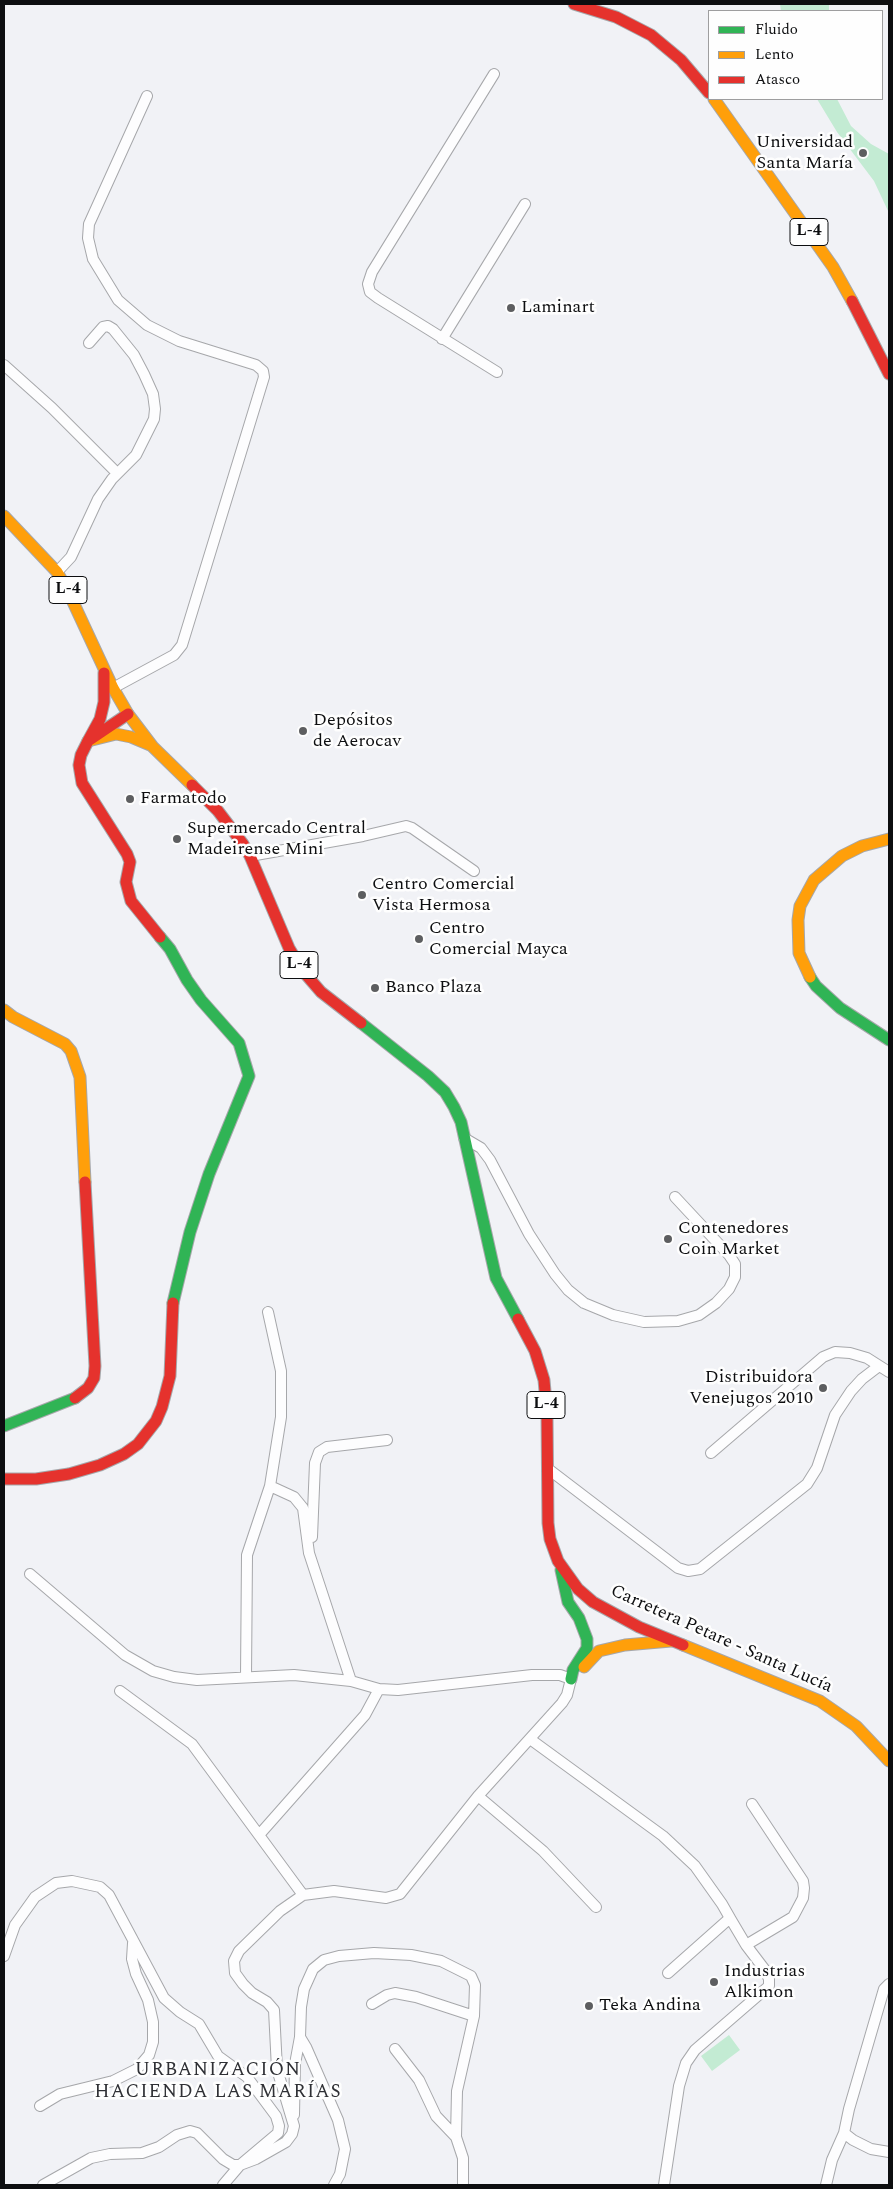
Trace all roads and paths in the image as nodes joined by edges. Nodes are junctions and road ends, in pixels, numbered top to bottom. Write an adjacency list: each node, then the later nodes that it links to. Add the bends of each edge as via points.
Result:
1 (574, 4): 3 (main road, via 616,18 651,35 681,60)
2 (494, 74): 7 (street, via 372,272 368,284 370,292 378,298)
3 (708, 92)
4 (147, 96): 16 (street, via 89,224 88,238 93,259 118,300 147,325 179,340 256,365 264,377 182,645 174,655)
5 (715, 100): 11 (main road, L-4, via 833,267)
6 (525, 204): 7 (street)
7 (442, 339): 10 (street)
8 (89, 343): 12 (street, via 103,327 112,329 134,355 152,394 154,419 136,455)
9 (4, 365): 12 (street)
10 (497, 372)
11 (889, 374)
12 (117, 473): 14 (street, via 98,499 71,557)
13 (4, 516): 14 (main road, L-4)
14 (57, 572): 15 (main road, L-4)
15 (104, 671): 16 (main road, L-4); 18 (main road, via 104,702 100,719)
16 (113, 688): 17 (main road, L-4)
17 (128, 714): 18 (main road); 19 (main road, L-4)
18 (88, 741): 19 (main road, via 116,734); 34 (main road, via 81,755 79,773 88,795 127,854 130,862 126,882 131,900 170,949 201,1000 239,1043 249,1076 209,1174 190,1232 173,1305 170,1376 156,1420 138,1444 100,1465 36,1479)
19 (153, 747): 21 (main road, Carretera Petare - Santa Lucía / L-4, via 218,811)
20 (889, 839): 24 (main road, via 862,846 826,868 806,893 798,920 799,953 816,986 840,1008)
21 (250, 856): 22 (street, via 406,826); 25 (main road, Carretera Petare - Santa Lucía / L-4, via 289,948 302,970 321,992 445,1092 461,1122)
22 (474, 871)
23 (4, 1010): 30 (main road, via 64,1044 71,1051 80,1078 95,1366 94,1378 79,1398)
24 (889, 1040)
25 (464, 1138): 26 (street, via 481,1148 490,1160 529,1234 563,1285 584,1303 613,1315 644,1322 678,1321 698,1315 729,1289 735,1277 736,1264); 33 (main road, Carretera Petare - Santa Lucía / L-4, via 496,1278 535,1351 544,1380)
26 (676, 1197)
27 (268, 1312): 35 (street, via 281,1371 281,1416)
28 (879, 1366): 29 (street); 32 (street, via 850,1353 835,1352 823,1357); 33 (street, via 851,1391 835,1415 817,1468 807,1484 700,1569 688,1571 678,1568)
29 (889, 1372)
30 (4, 1426)
31 (387, 1440): 36 (street, via 327,1447 319,1452 315,1463)
32 (711, 1453)
33 (547, 1468): 37 (main road, Carretera Petare - Santa Lucía / L-4, via 550,1540)
34 (4, 1479)
35 (270, 1486): 36 (street, via 294,1497 303,1508); 40 (street, via 247,1556)
36 (311, 1558): 42 (street)
37 (561, 1565): 39 (main road, Carretera Petare - Santa Lucía / L-4, via 578,1589 593,1602); 41 (main road, via 568,1602 587,1639 587,1648)
38 (30, 1574): 40 (street, via 125,1655 153,1671 197,1680)
39 (672, 1641): 41 (main road, via 599,1651); 46 (main road, Carretera Petare - Santa Lucía / L-4, via 820,1701 856,1726)
40 (246, 1677): 42 (street, via 294,1675)
41 (571, 1679): 43 (street, via 560,1675 532,1674 398,1690); 45 (street, via 562,1704)
42 (351, 1681): 43 (street)
43 (379, 1689): 49 (street, via 364,1715)
44 (120, 1691): 49 (street, via 192,1744)
45 (530, 1740): 47 (street); 52 (street, via 663,1836 695,1866)
46 (889, 1761)
47 (478, 1796): 50 (street, via 400,1894 386,1898 334,1891); 51 (street, via 543,1851)
48 (752, 1804): 54 (street, via 803,1881 804,1888 793,1917)
49 (259, 1835): 50 (street)
50 (304, 1895): 63 (street, via 280,1911 239,1951 234,1961 235,1972 243,1984 274,2010 277,2069)
51 (596, 1907)
52 (730, 1918): 54 (street); 56 (street)
53 (133, 1943): 55 (street, via 109,1895 100,1888 72,1881 56,1883 35,1897 15,1925); 62 (street, via 132,1959 153,2022 149,2055 137,2068 113,2081 60,2094); 67 (street, via 164,1998 199,2024 218,2056 247,2077 276,2116 278,2133)
54 (746, 1945): 72 (street, via 765,1970 770,1979 769,1986 695,2050 686,2063 679,2086)
55 (4, 1956)
56 (668, 1973)
57 (889, 1984): 64 (street, via 884,1989)
58 (372, 2004): 59 (street, via 395,1993)
59 (474, 2016): 60 (street, via 475,1985 471,1976 462,1970 441,1961 411,1955 374,1953 339,1956 324,1960 313,1968 304,1989); 65 (street, via 457,2091)
60 (300, 2037): 63 (street, via 295,2064); 70 (street, via 338,2120 345,2149 340,2174)
61 (395, 2049): 65 (street, via 419,2080 436,2116)
62 (40, 2106)
63 (294, 2126): 67 (street, via 286,2142)
64 (844, 2133): 66 (street, via 871,2149); 73 (street, via 832,2160)
65 (456, 2137): 71 (street, via 462,2158)
66 (889, 2152)
67 (240, 2166): 68 (street, via 223,2158 197,2133 190,2131 142,2153 91,2158); 69 (street)
68 (43, 2185)
69 (223, 2185)
70 (334, 2185)
71 (463, 2185)
72 (664, 2185)
73 (826, 2185)

